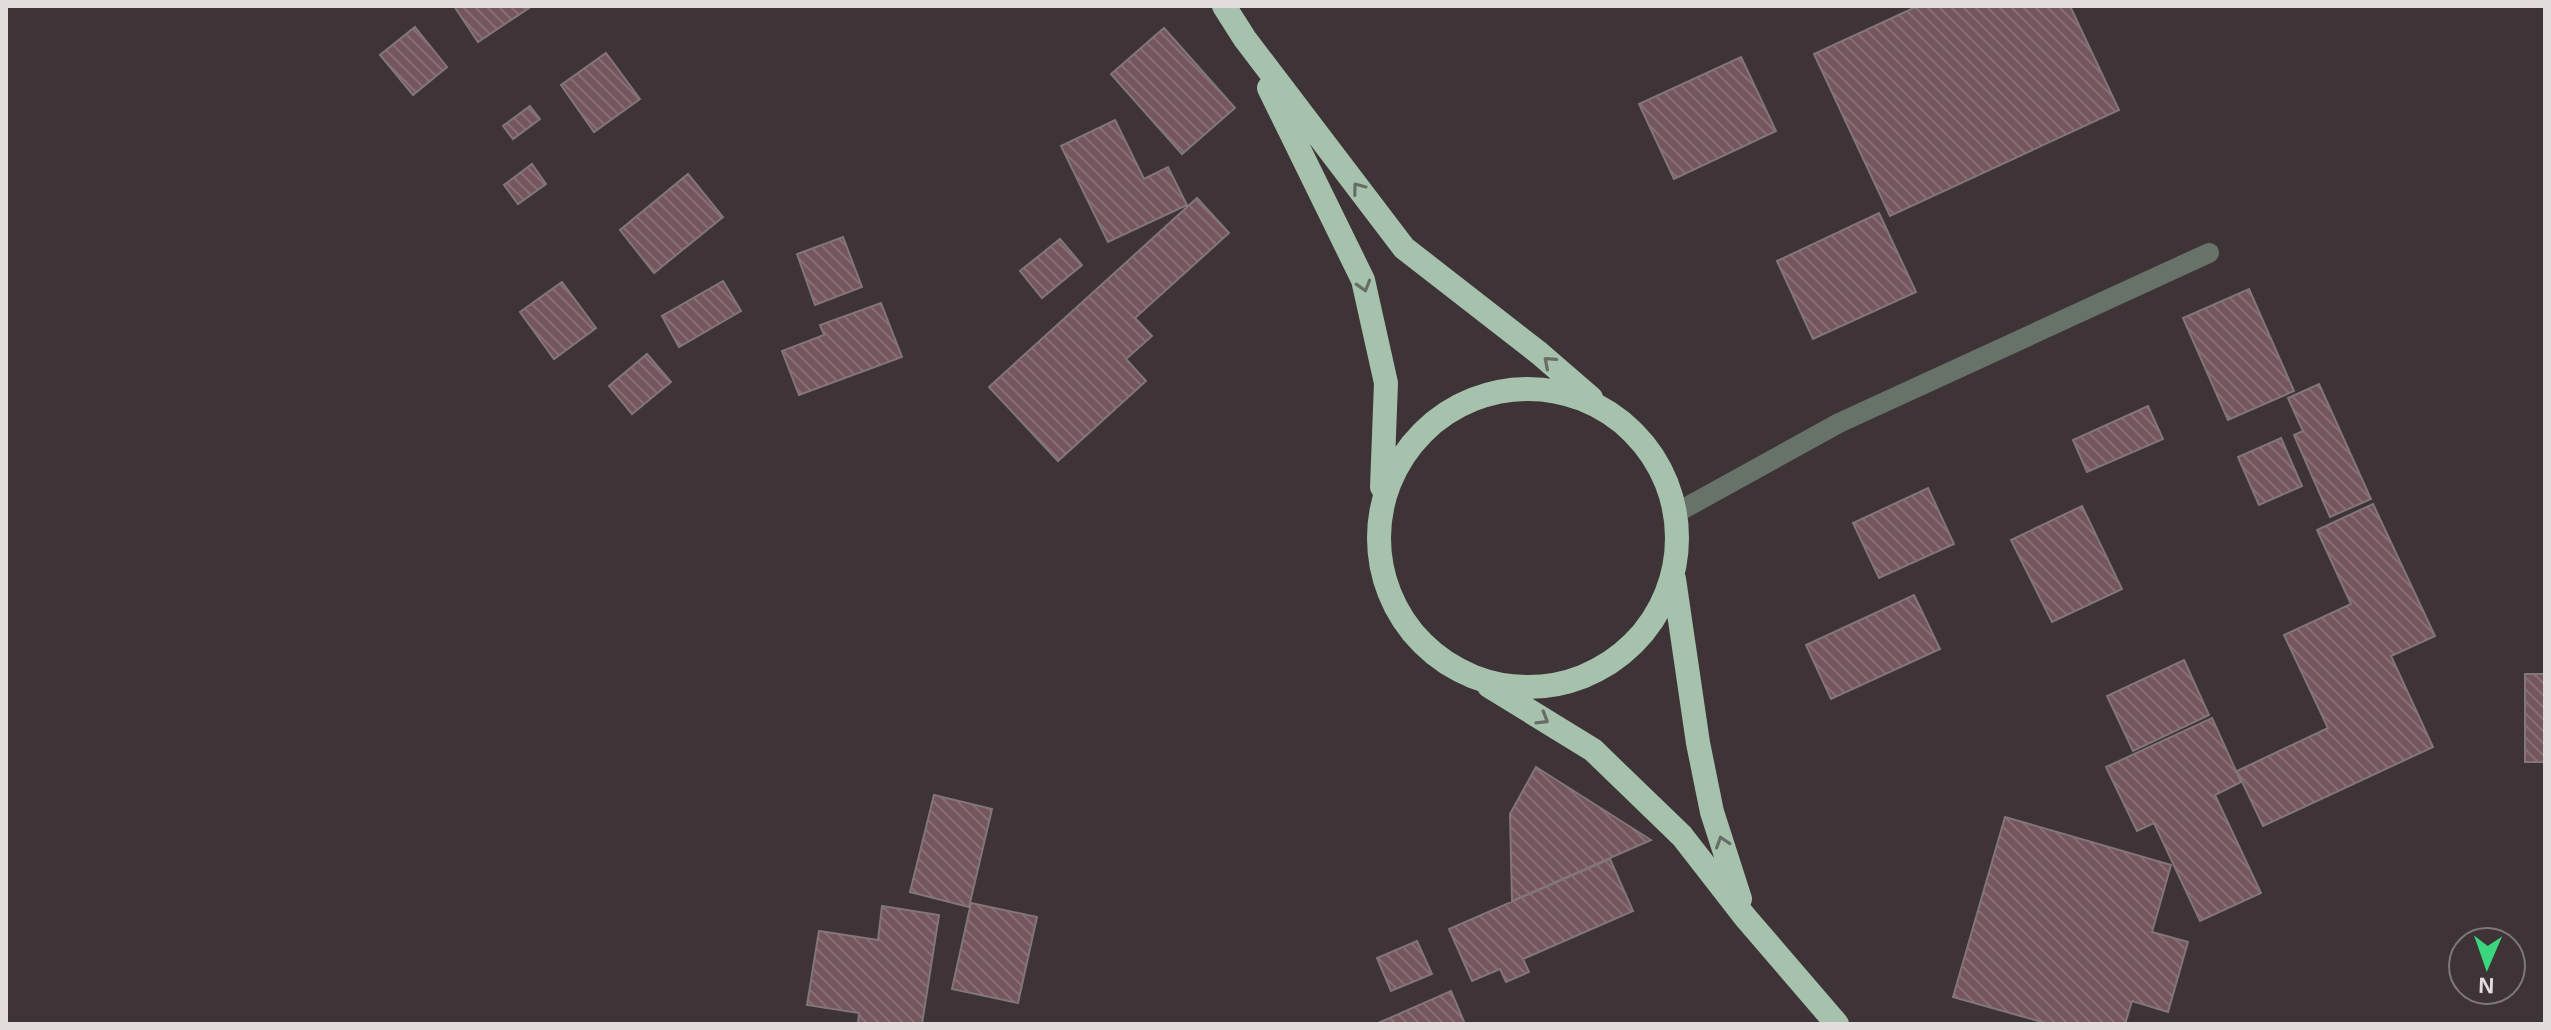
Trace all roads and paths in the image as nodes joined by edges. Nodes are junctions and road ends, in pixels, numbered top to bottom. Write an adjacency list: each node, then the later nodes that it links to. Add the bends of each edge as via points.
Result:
1 (1224, 6): 2 (highway)
2 (1245, 39): 4 (highway, one-way to 2, via 1404,248); 5 (highway, one-way to 5, via 1363,280 1386,383)
3 (2209, 253): 6 (lane, via 1839,423)
4 (1608, 412): 5 (highway, via 1580,398 1518,389 1458,406 1410,445); 6 (highway, via 1653,456)
5 (1382, 501): 8 (highway, via 1377,532 1388,593 1423,645)
6 (1676, 513): 7 (highway)
7 (1674, 575): 8 (highway, via 1645,631 1598,670 1538,687); 9 (highway, one-way to 7, via 1712,812)
8 (1476, 678): 9 (highway, one-way to 9, via 1593,750 1682,836)
9 (1745, 917): 10 (highway)
10 (1837, 1024)

